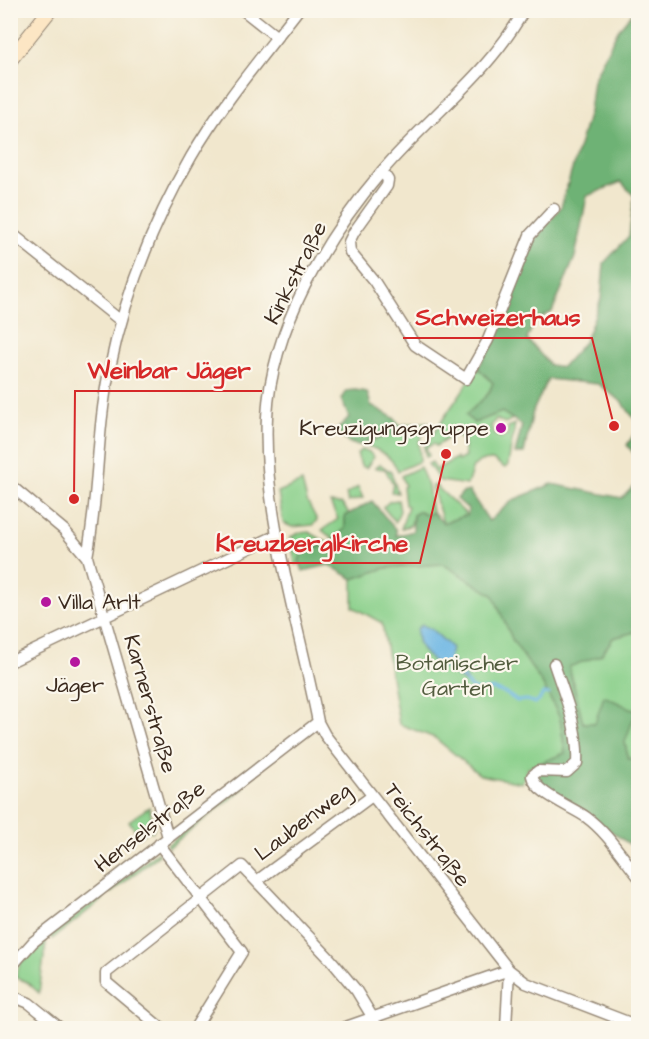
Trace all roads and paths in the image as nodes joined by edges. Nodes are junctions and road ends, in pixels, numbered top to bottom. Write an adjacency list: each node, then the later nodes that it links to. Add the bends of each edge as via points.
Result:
1 (50, 10): 6 (street)
2 (243, 10): 5 (street)
3 (298, 10): 5 (street)
4 (524, 10): 7 (street, Kinkstraße, via 499,51)
5 (277, 37): 10 (street, via 217,118 164,207)
6 (10, 60)
7 (382, 171): 8 (street, via 387,186 354,232 350,252 374,281 415,345 466,379 488,340 530,236); 12 (street, Kinkstraße, via 321,259 301,297 276,362 267,435)
8 (554, 209)
9 (10, 232): 10 (street)
10 (121, 321): 13 (street, via 104,400)
11 (10, 485): 13 (street, via 64,530)
12 (277, 535): 14 (street); 17 (street, Kinkstraße)
13 (87, 557): 14 (street, Karnerstraße)
14 (105, 615): 15 (street); 19 (street, Karnerstraße)
15 (10, 662)
16 (554, 664): 20 (street, via 573,722 577,763 567,772 538,771 532,776 533,782 594,824)
17 (318, 722): 18 (street, Teichstraße); 19 (street, Henselstraße)
18 (372, 796): 21 (street, Laubenweg); 24 (street, Teichstraße)
19 (163, 841): 22 (street); 23 (street, Henselstraße, via 33,942)
20 (639, 876)
21 (258, 880): 22 (street, Laubenweg, via 242,866); 26 (street, via 337,967)
22 (200, 897): 29 (street, Laubenweg, via 104,978); 30 (street, via 242,952)
23 (10, 968)
24 (509, 970): 26 (street); 27 (street, Teichstraße, via 526,983); 33 (street)
25 (10, 995): 28 (street, via 28,1003)
26 (373, 1017): 31 (street); 32 (street)
27 (639, 1026)
28 (60, 1029)
29 (161, 1029)
30 (195, 1029)
31 (342, 1029)
32 (379, 1029)
33 (506, 1029)

